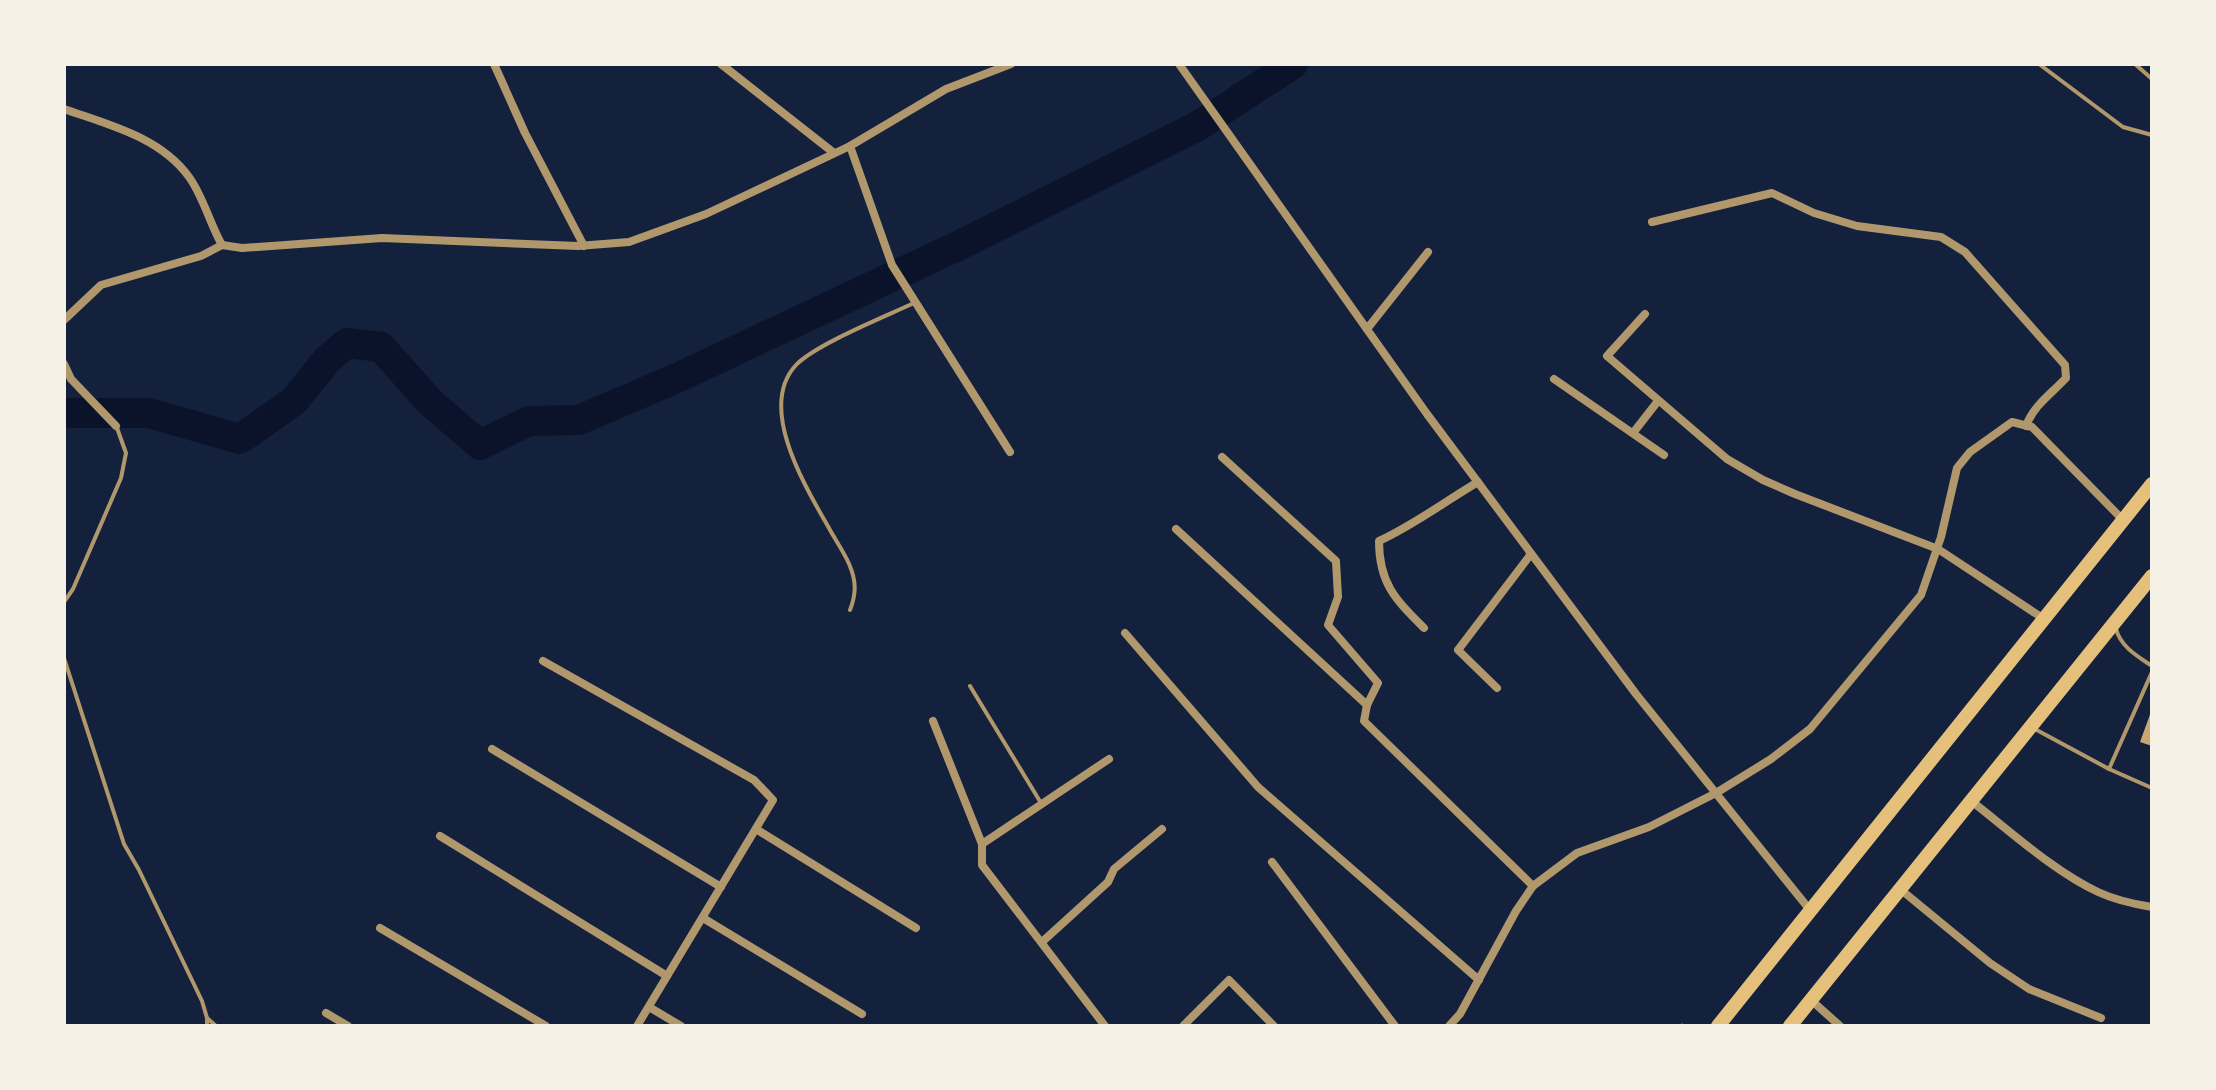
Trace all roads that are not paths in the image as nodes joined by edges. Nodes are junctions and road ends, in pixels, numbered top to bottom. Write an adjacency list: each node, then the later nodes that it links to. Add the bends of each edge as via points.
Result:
1 (494, 64): 14 (street)
2 (721, 64): 11 (street)
3 (1011, 64): 10 (street, via 946,89)
4 (1179, 64): 19 (street)
5 (2039, 64): 9 (lane, via 2123,127)
6 (2135, 64): 7 (lane)
7 (2152, 79)
8 (64, 109): 13 (street, via 129,132 166,152 190,178)
9 (2152, 135)
10 (850, 146): 11 (street); 16 (street, via 892,265)
11 (834, 153): 14 (street, via 706,214 629,242)
12 (1652, 222): 24 (street, via 1772,193 1857,226 1941,237 1965,252 2065,365 2066,378 2042,399)
13 (222, 245): 14 (street, via 382,238); 18 (street, via 101,285)
14 (584, 246)
15 (1428, 252): 19 (street)
16 (916, 302): 26 (street); 37 (lane, via 814,352 795,366 781,398 788,444 852,571 855,595)
17 (1645, 314): 22 (street, via 1607,356)
18 (64, 320)
19 (1367, 329): 29 (street)
20 (64, 364): 23 (street, via 71,379)
21 (1554, 379): 25 (street)
22 (1658, 401): 25 (street); 33 (street, via 1727,459 1763,480)
23 (116, 426): 36 (lane, via 126,453 121,478)
24 (2026, 426): 31 (street); 33 (street, via 2012,422 1957,468)
25 (1633, 433): 27 (street)
26 (1010, 452)
27 (1664, 455)
28 (1222, 457): 48 (street, via 1336,561 1338,597 1328,625 1378,683)
29 (1478, 482): 34 (street); 40 (street, via 1379,541 1379,565 1393,597)
30 (2152, 484): 31 (highway)
31 (2123, 520): 38 (highway)
32 (1176, 529): 48 (street)
33 (1938, 549): 38 (street); 55 (street, via 1921,595 1810,729)
34 (1531, 554): 47 (street, via 1458,650); 55 (street)
35 (2152, 576): 39 (highway)
36 (64, 602)
37 (850, 610)
38 (2044, 619): 67 (highway)
39 (2114, 622): 44 (lane, via 2130,651); 50 (highway)
40 (1424, 628)
41 (1125, 633): 73 (street, via 1258,787)
42 (64, 658): 78 (lane, via 124,844)
43 (543, 661): 58 (street, via 754,780 773,800)
44 (2152, 666)
45 (2152, 672): 53 (lane)
46 (970, 686): 57 (lane)
47 (1497, 688)
48 (1367, 705): 63 (street, via 1364,721)
49 (933, 721): 61 (street)
50 (2030, 726): 53 (lane); 56 (highway)
51 (492, 749): 64 (street)
52 (1109, 759): 57 (street)
53 (2109, 769): 54 (lane)
54 (2152, 788)
55 (1716, 793): 63 (street, via 1649,827 1577,853); 67 (street)
56 (1970, 800): 65 (highway); 66 (street, via 2095,891)
57 (1043, 805): 61 (street)
58 (756, 829): 64 (street); 70 (street)
59 (1162, 829): 71 (street)
60 (440, 836): 72 (street)
61 (982, 844): 71 (street, via 982,865)
62 (1272, 862): 89 (street)
63 (1533, 886): 73 (street)
64 (721, 887): 68 (street)
65 (1900, 889): 74 (highway); 79 (street, via 2029,989)
66 (2152, 907)
67 (1810, 910): 91 (highway)
68 (703, 918): 72 (street); 77 (street)
69 (380, 928): 83 (street)
70 (916, 928)
71 (1042, 942): 86 (street)
72 (667, 976): 75 (street)
73 (1479, 980): 90 (street)
74 (1811, 1000): 92 (highway); 93 (street)
75 (649, 1007): 84 (street); 85 (street)
76 (326, 1013): 82 (street)
77 (862, 1014)
78 (207, 1018): 80 (lane); 81 (lane)
79 (2101, 1018)
80 (207, 1026)
81 (216, 1026)
82 (348, 1026)
83 (546, 1026)
84 (637, 1026)
85 (681, 1026)
86 (1105, 1026)
87 (1183, 1026): 88 (street, via 1229,980)
88 (1274, 1026)
89 (1395, 1026)
90 (1449, 1026)
91 (1718, 1026)
92 (1790, 1026)
93 (1840, 1026)

